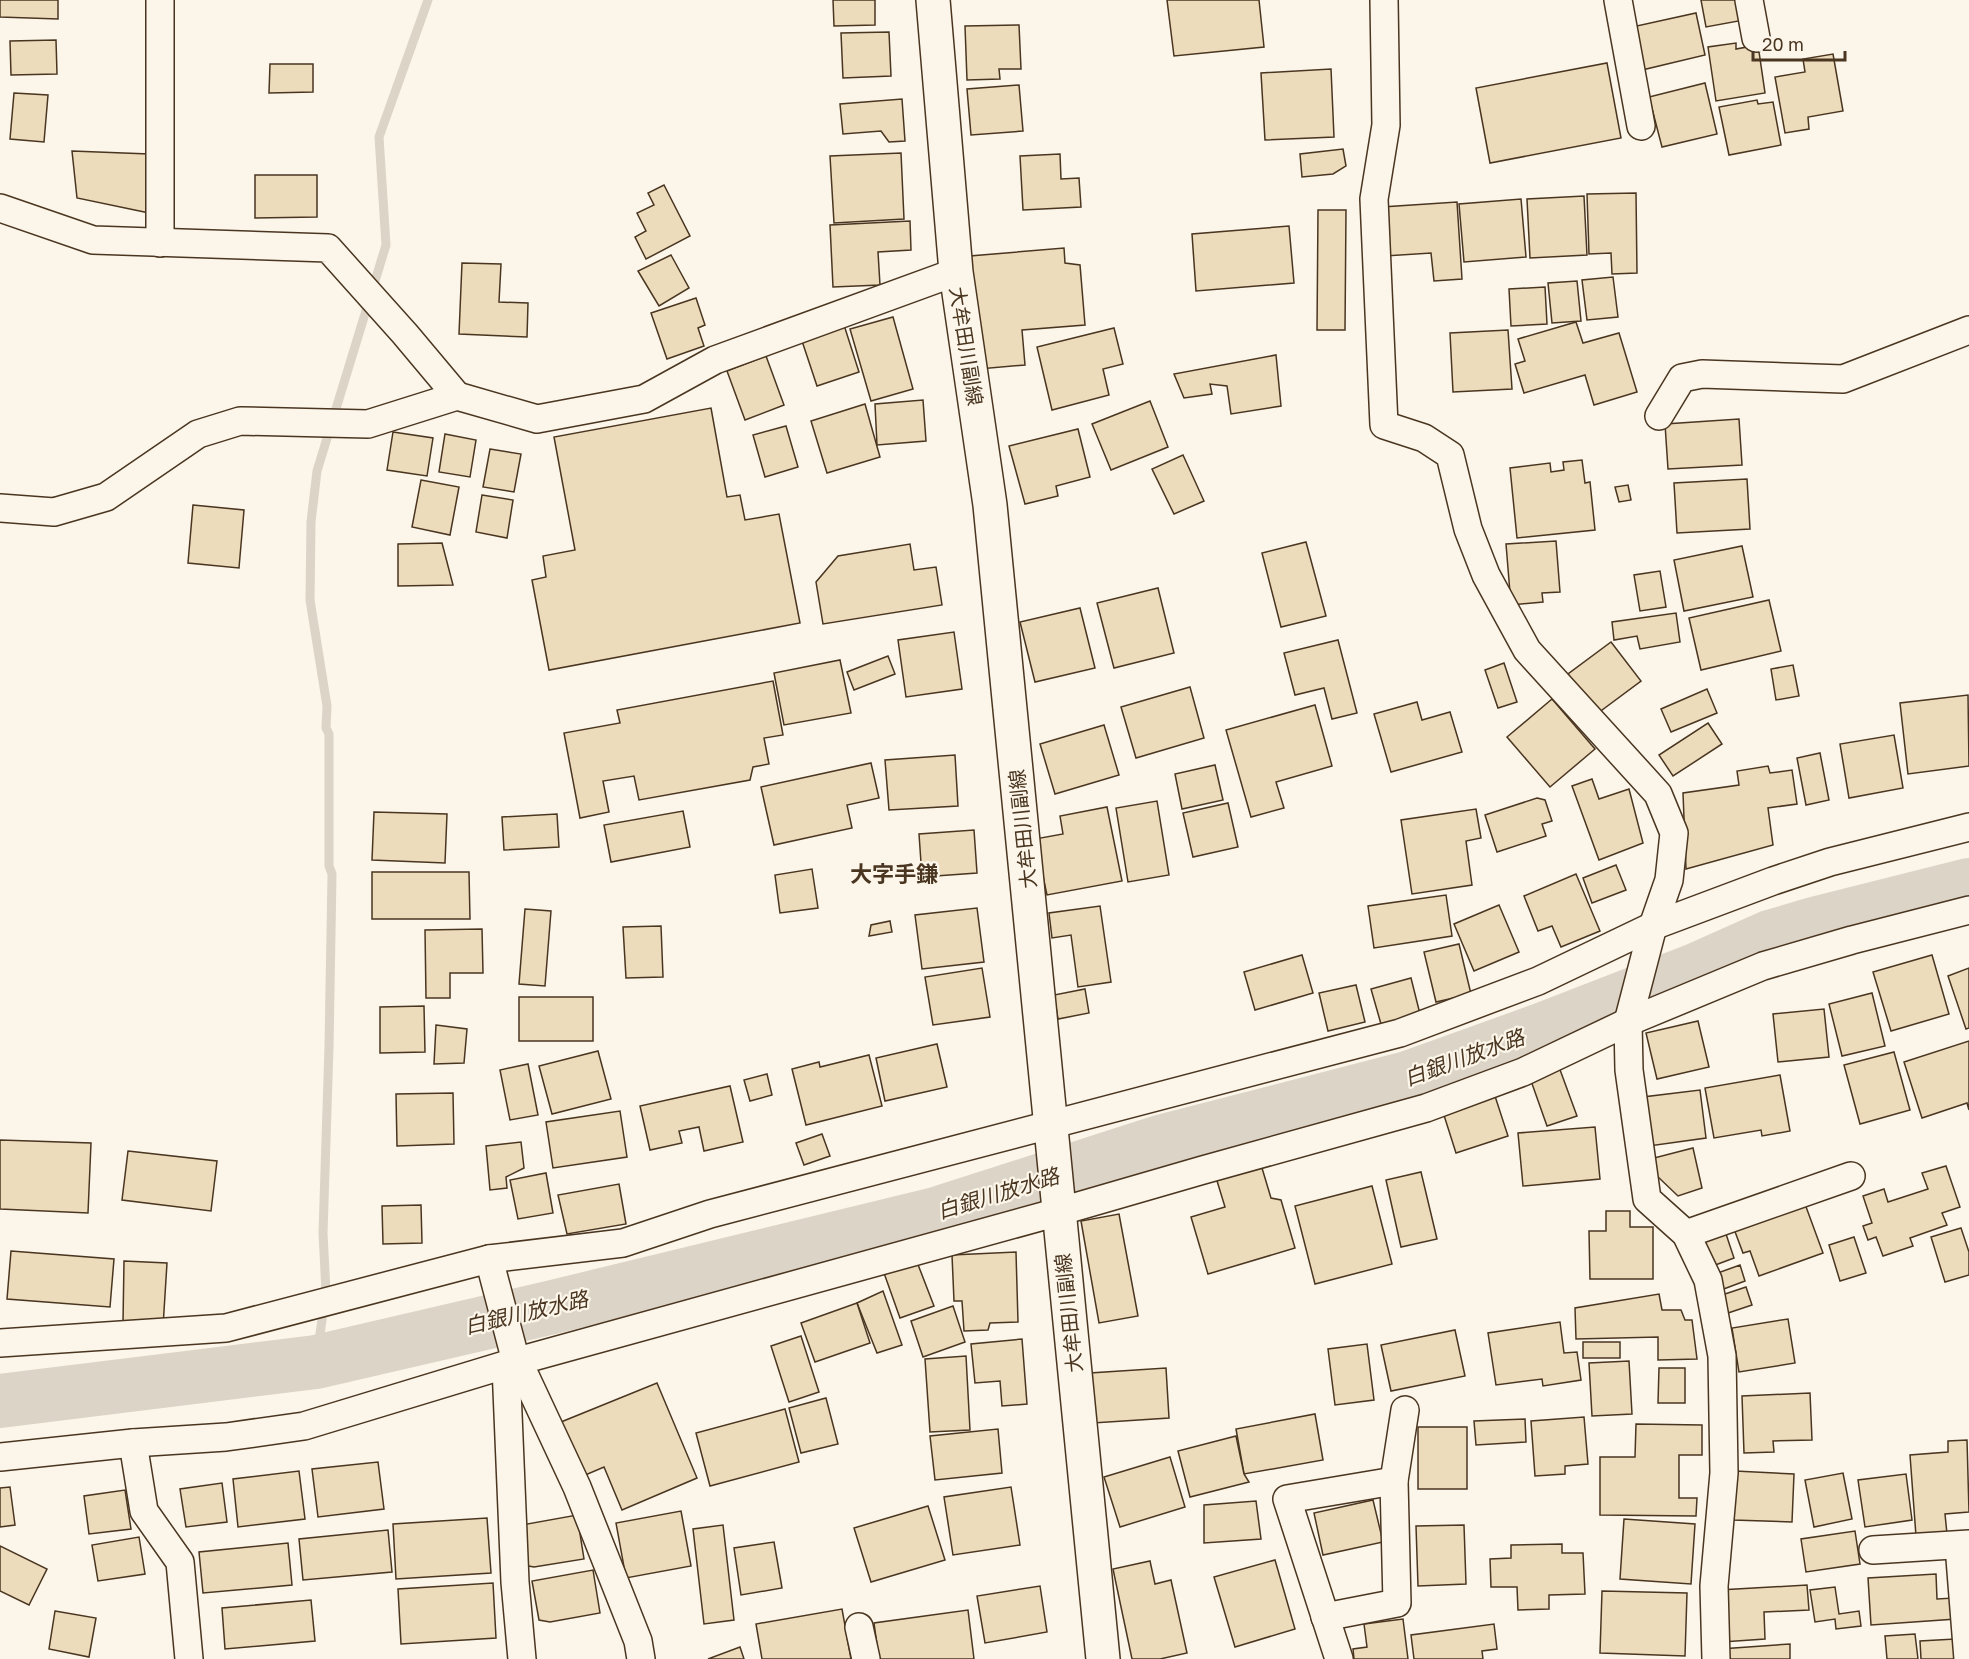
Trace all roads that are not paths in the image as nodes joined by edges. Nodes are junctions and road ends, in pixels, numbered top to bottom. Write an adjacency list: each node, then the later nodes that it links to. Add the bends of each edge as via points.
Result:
1 (160, 0): 9 (street)
2 (933, 0): 10 (main road, 大牟田川副線)
3 (1384, 0): 17 (street, via 1386,125 1374,199 1384,425 1424,438 1450,455 1468,529 1486,575 1527,650 1658,794 1674,833 1669,880)
4 (1618, 0): 7 (street)
5 (1749, 0): 6 (street)
6 (1756, 38)
7 (1641, 126)
8 (0, 208): 9 (street, via 93,240)
9 (160, 243): 12 (street, via 328,248)
10 (956, 272): 12 (street, via 715,360 644,399 537,419); 19 (main road, 大牟田川副線, via 990,505)
11 (1969, 330): 13 (street, via 1843,379 1702,374 1682,378)
12 (457, 396): 14 (street, via 368,424 240,421 198,434 106,497 54,512)
13 (1659, 416)
14 (0, 508)
15 (1969, 827): 17 (street, via 1830,861)
16 (1969, 910): 18 (street, via 1763,966)
17 (1653, 926): 18 (street); 19 (street, via 1538,981 1400,1032)
18 (1628, 1022): 21 (street, via 1523,1072 1426,1108); 22 (street, via 1629,1070 1647,1200)
19 (1051, 1130): 21 (main road, 大牟田川副線); 23 (street, via 710,1214 622,1243)
20 (1851, 1176): 22 (street)
21 (1058, 1209): 25 (street); 38 (main road, 大牟田川副線)
22 (1686, 1234): 40 (street, via 1707,1280 1722,1356 1724,1473 1714,1586)
23 (491, 1268): 24 (street, via 226,1328); 25 (street)
24 (0, 1343)
25 (512, 1359): 27 (street, via 304,1426 226,1437); 35 (street, via 515,1582); 36 (street, via 577,1486 638,1641)
26 (1405, 1410): 29 (street)
27 (133, 1443): 28 (street); 34 (street, via 144,1511 180,1562)
28 (0, 1456)
29 (1394, 1482): 32 (street, via 1397,1603); 32 (street, via 1287,1499)
30 (1964, 1545): 31 (street); 41 (street)
31 (1873, 1550)
32 (1325, 1617): 39 (street)
33 (859, 1627): 37 (street)
34 (189, 1659)
35 (522, 1659)
36 (641, 1659)
37 (866, 1659)
38 (1103, 1659)
39 (1339, 1659)
40 (1716, 1659)
41 (1968, 1659)

